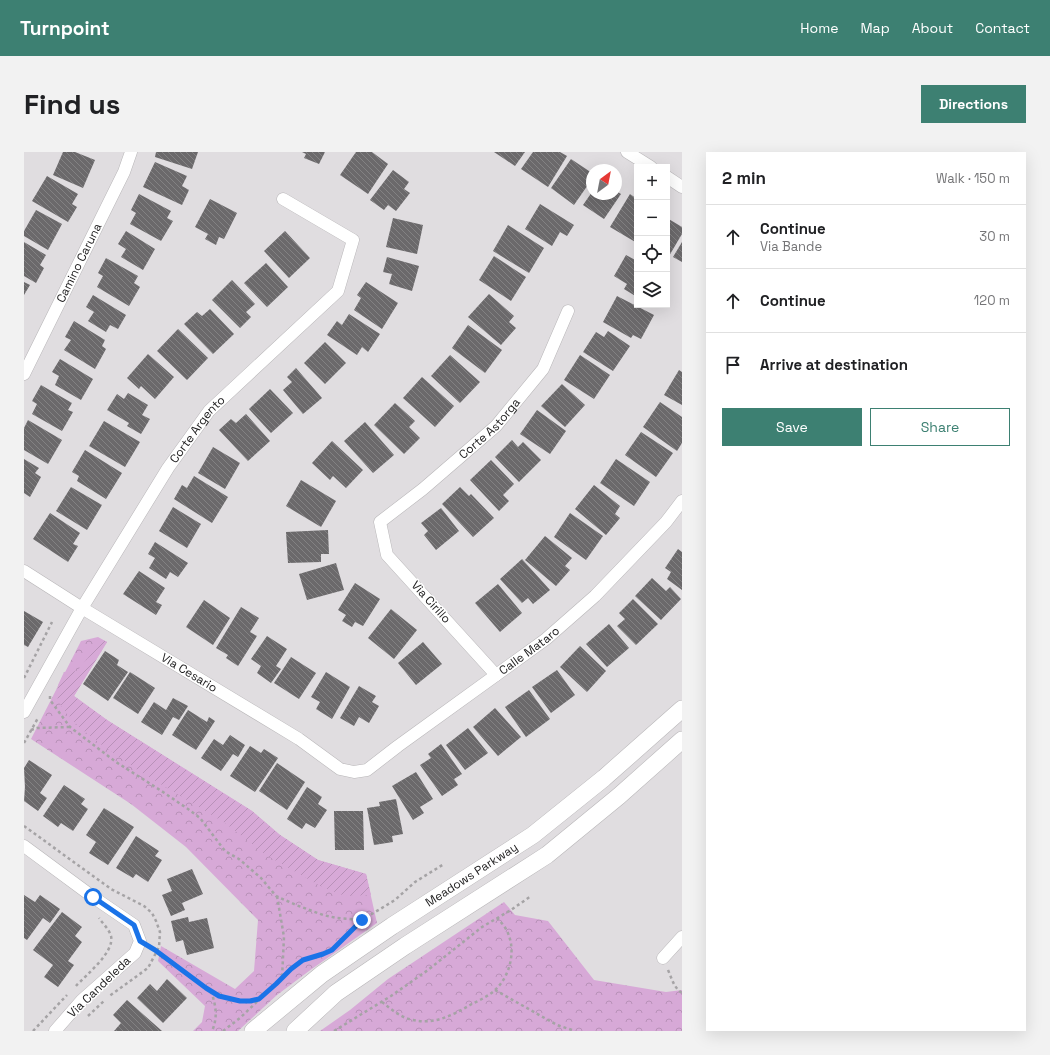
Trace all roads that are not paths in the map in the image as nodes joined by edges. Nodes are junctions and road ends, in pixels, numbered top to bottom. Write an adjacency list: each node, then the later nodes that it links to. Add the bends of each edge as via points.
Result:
1 (131, 152): 8 (street, Camino Caruna, via 124,172)
2 (627, 152): 3 (street)
3 (646, 164)
4 (670, 179): 5 (street)
5 (682, 187)
6 (283, 199): 12 (street, Corte Argento, via 353,240 338,290 209,412 168,468)
7 (568, 311): 10 (street, Corte Astorga, via 543,369 496,426)
8 (24, 374)
9 (682, 501): 13 (street, Calle Mataro, via 666,522 595,596 546,639)
10 (380, 522): 13 (street, Via Cirillo, via 387,555)
11 (24, 571): 12 (street, Via Cesario)
12 (82, 608): 15 (street, Corte Argento); 17 (street, Via Cesario, via 299,739 340,769)
13 (496, 675): 17 (street, Calle Mataro, via 367,770)
14 (682, 709): 22 (main road, Meadows Parkway, via 533,836 322,974)
15 (24, 712)
16 (682, 740): 23 (main road, Meadows Parkway, via 619,796 547,854 336,993)
17 (354, 772)
18 (24, 846): 21 (street, Via Candeleda, via 134,925 140,941 135,953 82,1000)
19 (682, 936): 20 (street)
20 (663, 958)
21 (55, 1031)
22 (253, 1031)
23 (295, 1031)

